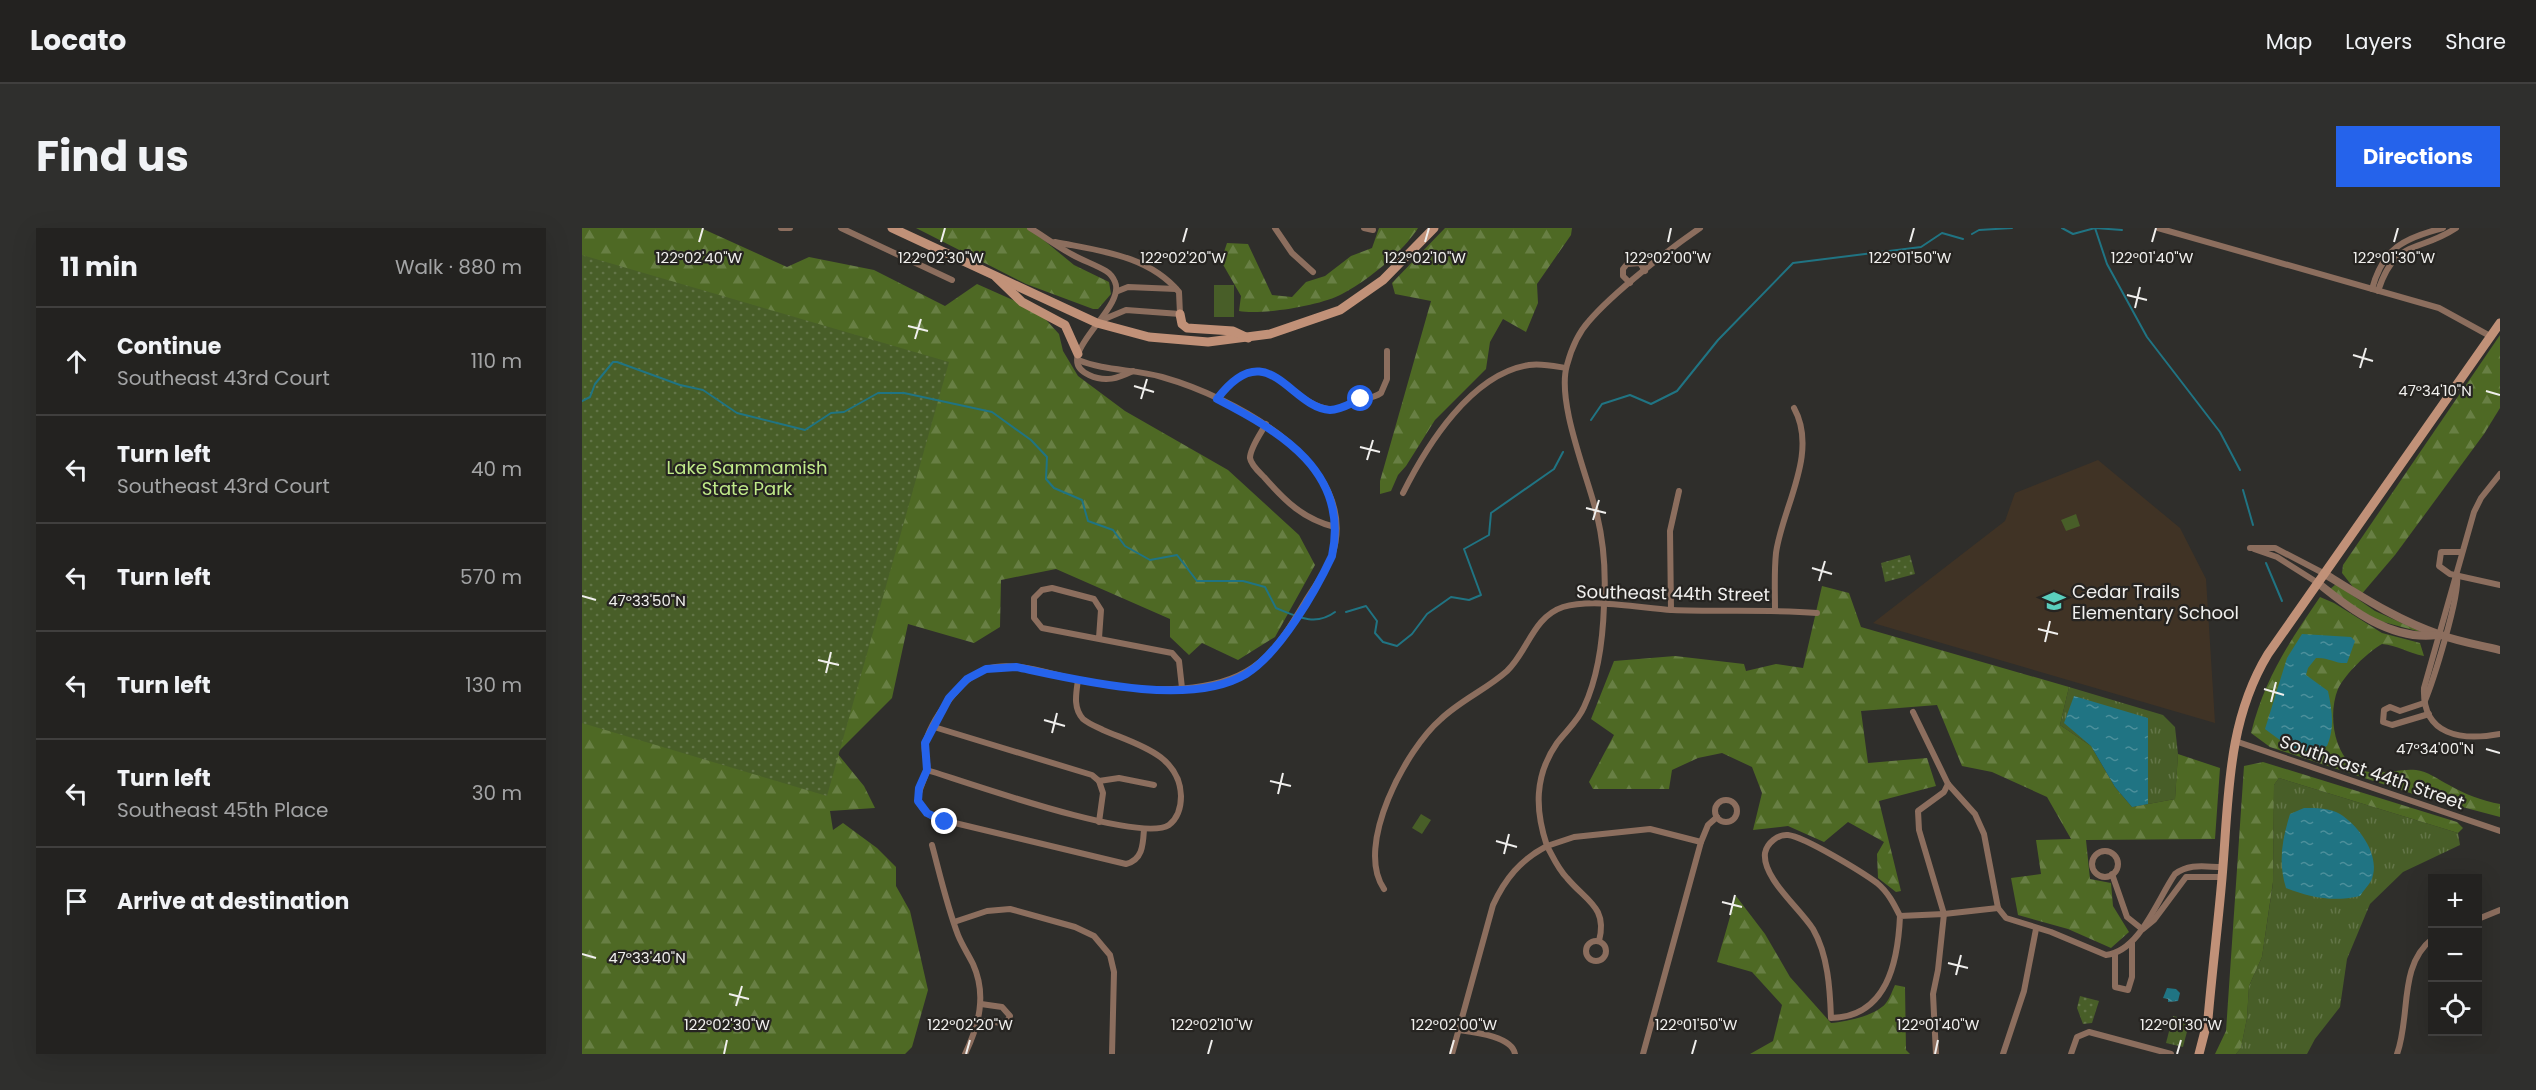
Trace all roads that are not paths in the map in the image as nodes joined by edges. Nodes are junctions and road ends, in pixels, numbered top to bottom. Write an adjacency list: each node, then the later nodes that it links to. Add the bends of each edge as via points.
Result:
1 (781, 228): 2 (street)
2 (790, 228)
3 (841, 228): 18 (street)
4 (892, 228): 17 (main road)
5 (1030, 228): 14 (street)
6 (1275, 228): 16 (street, via 1292,253)
7 (1364, 228): 13 (street)
8 (1434, 228): 29 (main road, via 1383,280 1341,310 1290,329)
9 (1700, 228): 15 (street)
10 (2158, 228): 21 (street)
11 (2443, 228): 21 (street, via 2397,246 2380,265)
12 (2456, 228): 21 (street, via 2402,252)
13 (1373, 230)
14 (1052, 241): 20 (street, via 1143,263); 22 (street, via 1108,272)
15 (1645, 271): 19 (street); 19 (street, via 1640,263 1627,264 1623,276)
16 (1312, 272)
17 (994, 275): 26 (main road); 31 (main road, via 1017,298 1065,325)
18 (952, 280)
19 (1630, 284): 32 (street, via 1588,321)
20 (1176, 289): 22 (street, via 1128,287); 25 (street)
21 (2375, 290): 28 (street, via 2446,311)
22 (1118, 291): 23 (street)
23 (1114, 302): 24 (street); 26 (street)
24 (1126, 310): 25 (street); 26 (street)
25 (1180, 314): 29 (main road, via 1187,328 1233,331)
26 (1097, 322): 29 (main road, via 1177,341); 31 (street)
27 (2500, 323): 28 (main road)
28 (2490, 336): 42 (main road)
29 (1248, 338)
30 (1387, 351): 34 (street, via 1387,379 1381,393 1338,409 1316,405 1281,379 1264,373 1238,377)
31 (1078, 357): 33 (street, via 1097,368); 33 (street, via 1087,375 1118,378)
32 (1566, 368): 39 (street, via 1530,364 1503,373 1480,388 1431,443); 46 (street, via 1567,400 1602,546)
33 (1134, 371): 34 (street, via 1178,382)
34 (1217, 399): 36 (street)
35 (1794, 408): 47 (street, via 1800,426 1801,457 1776,554)
36 (1266, 424): 40 (street, via 1322,480 1334,503); 40 (street, via 1251,452 1255,467 1294,509)
37 (2500, 474): 41 (street, via 2474,512)
38 (1679, 490): 48 (street, via 1670,531)
39 (1403, 493)
40 (1335, 527): 54 (street, via 1332,556 1282,640 1261,663 1244,675 1221,683)
41 (2462, 552): 43 (street); 43 (street, via 2444,551 2439,555 2439,566)
42 (2325, 574): 44 (main road); 44 (street, via 2275,548 2250,548 2277,557); 50 (street, via 2384,611)
43 (2457, 576): 45 (street); 50 (street)
44 (2318, 583): 50 (street, via 2344,605 2374,622 2413,635); 62 (main road, via 2253,680 2242,706)
45 (2500, 585)
46 (1604, 605): 48 (street, Southeast 44th Street); 73 (street, via 1588,696 1576,720 1551,751 1540,778 1537,805); 76 (street, Southeast 44th Street, via 1574,605 1547,616 1507,671 1440,719 1417,745 1392,789 1376,841 1374,868)
47 (1775, 609): 48 (street, Southeast 44th Street); 49 (street, Southeast 44th Street)
48 (1671, 610)
49 (1817, 613)
50 (2441, 636): 52 (street); 55 (street, via 2424,688)
51 (1099, 638): 51 (street, via 1047,630 1037,624 1032,611 1034,598 1047,588 1094,599 1101,610); 54 (street, via 1172,653 1179,662)
52 (2500, 650)
53 (1078, 680): 54 (street, via 1140,689); 60 (street, via 1016,667 986,669 959,686); 69 (street, via 1076,704 1084,720 1154,753 1175,772 1181,795 1177,816 1165,826)
54 (1182, 688)
55 (2424, 703): 56 (street); 58 (street)
56 (2400, 711): 59 (street); 59 (street, via 2386,708 2382,718 2392,725)
57 (1913, 712): 65 (street)
58 (2429, 714): 59 (street); 61 (street, via 2456,736 2480,738)
59 (2402, 721)
60 (934, 727): 63 (street, via 925,743); 64 (street, via 1092,775)
61 (2500, 734)
62 (2235, 741): 70 (street, Southeast 44th Street); 74 (main road)
63 (927, 770): 68 (street); 69 (street, via 918,794 921,808 945,822 1126,864 1140,853)
64 (1099, 781): 66 (street, via 1119,778); 68 (street, via 1103,793)
65 (1948, 784): 77 (street, via 1975,814 1984,834); 79 (street, via 1944,792 1918,811 1919,830)
66 (1154, 785)
67 (1717, 817): 71 (street, via 1708,825)
68 (1099, 822): 69 (street)
69 (1144, 829)
70 (2500, 831)
71 (1701, 842): 73 (street, via 1663,830 1644,829 1574,837); 96 (street)
72 (932, 845): 82 (street)
73 (1547, 846): 85 (street, via 1567,879 1597,910 1602,926); 91 (street, via 1517,866 1502,887 1493,906)
74 (2222, 872): 84 (street, via 2186,877 2154,920); 84 (street, via 2196,865 2182,869 2175,874); 101 (main road, via 2208,1019)
75 (2112, 874): 75 (street, via 2117,867 2116,858 2110,852 2097,854 2092,864 2094,871 2101,876); 84 (street, via 2127,917)
76 (1384, 889)
77 (1998, 908): 79 (street); 83 (street, via 2006,918)
78 (2500, 910): 81 (street)
79 (1944, 914): 80 (street); 97 (street, via 1933,994)
80 (1900, 916): 80 (street, via 1893,900 1877,884 1803,840 1787,835 1773,839 1765,850 1766,865 1814,930 1829,981 1831,1018 1863,1011 1880,996 1899,938)
81 (2482, 917)
82 (954, 922): 89 (street, via 977,975); 93 (street, via 987,911 1010,909 1086,931 1101,942 1110,955 1114,972)
83 (2036, 929): 88 (street, via 2106,955); 98 (street, via 2024,991)
84 (2142, 929): 86 (street)
85 (1599, 941)
86 (2132, 943): 88 (street); 88 (street, via 2128,990 2115,987)
87 (2428, 943): 102 (street, via 2412,964)
88 (2115, 954)
89 (981, 1004): 90 (street); 90 (street, via 1002,1007 1010,1016 1001,1024)
90 (978, 1021): 92 (street)
91 (1458, 1030): 94 (street); 95 (street, via 1506,1042)
92 (965, 1054)
93 (1112, 1054)
94 (1452, 1054)
95 (1515, 1054)
96 (1643, 1054)
97 (1936, 1054)
98 (2003, 1054)
99 (2071, 1054): 100 (street, via 2074,1043 2084,1033 2096,1032)
100 (2172, 1054)
101 (2199, 1054)
102 (2397, 1054)

